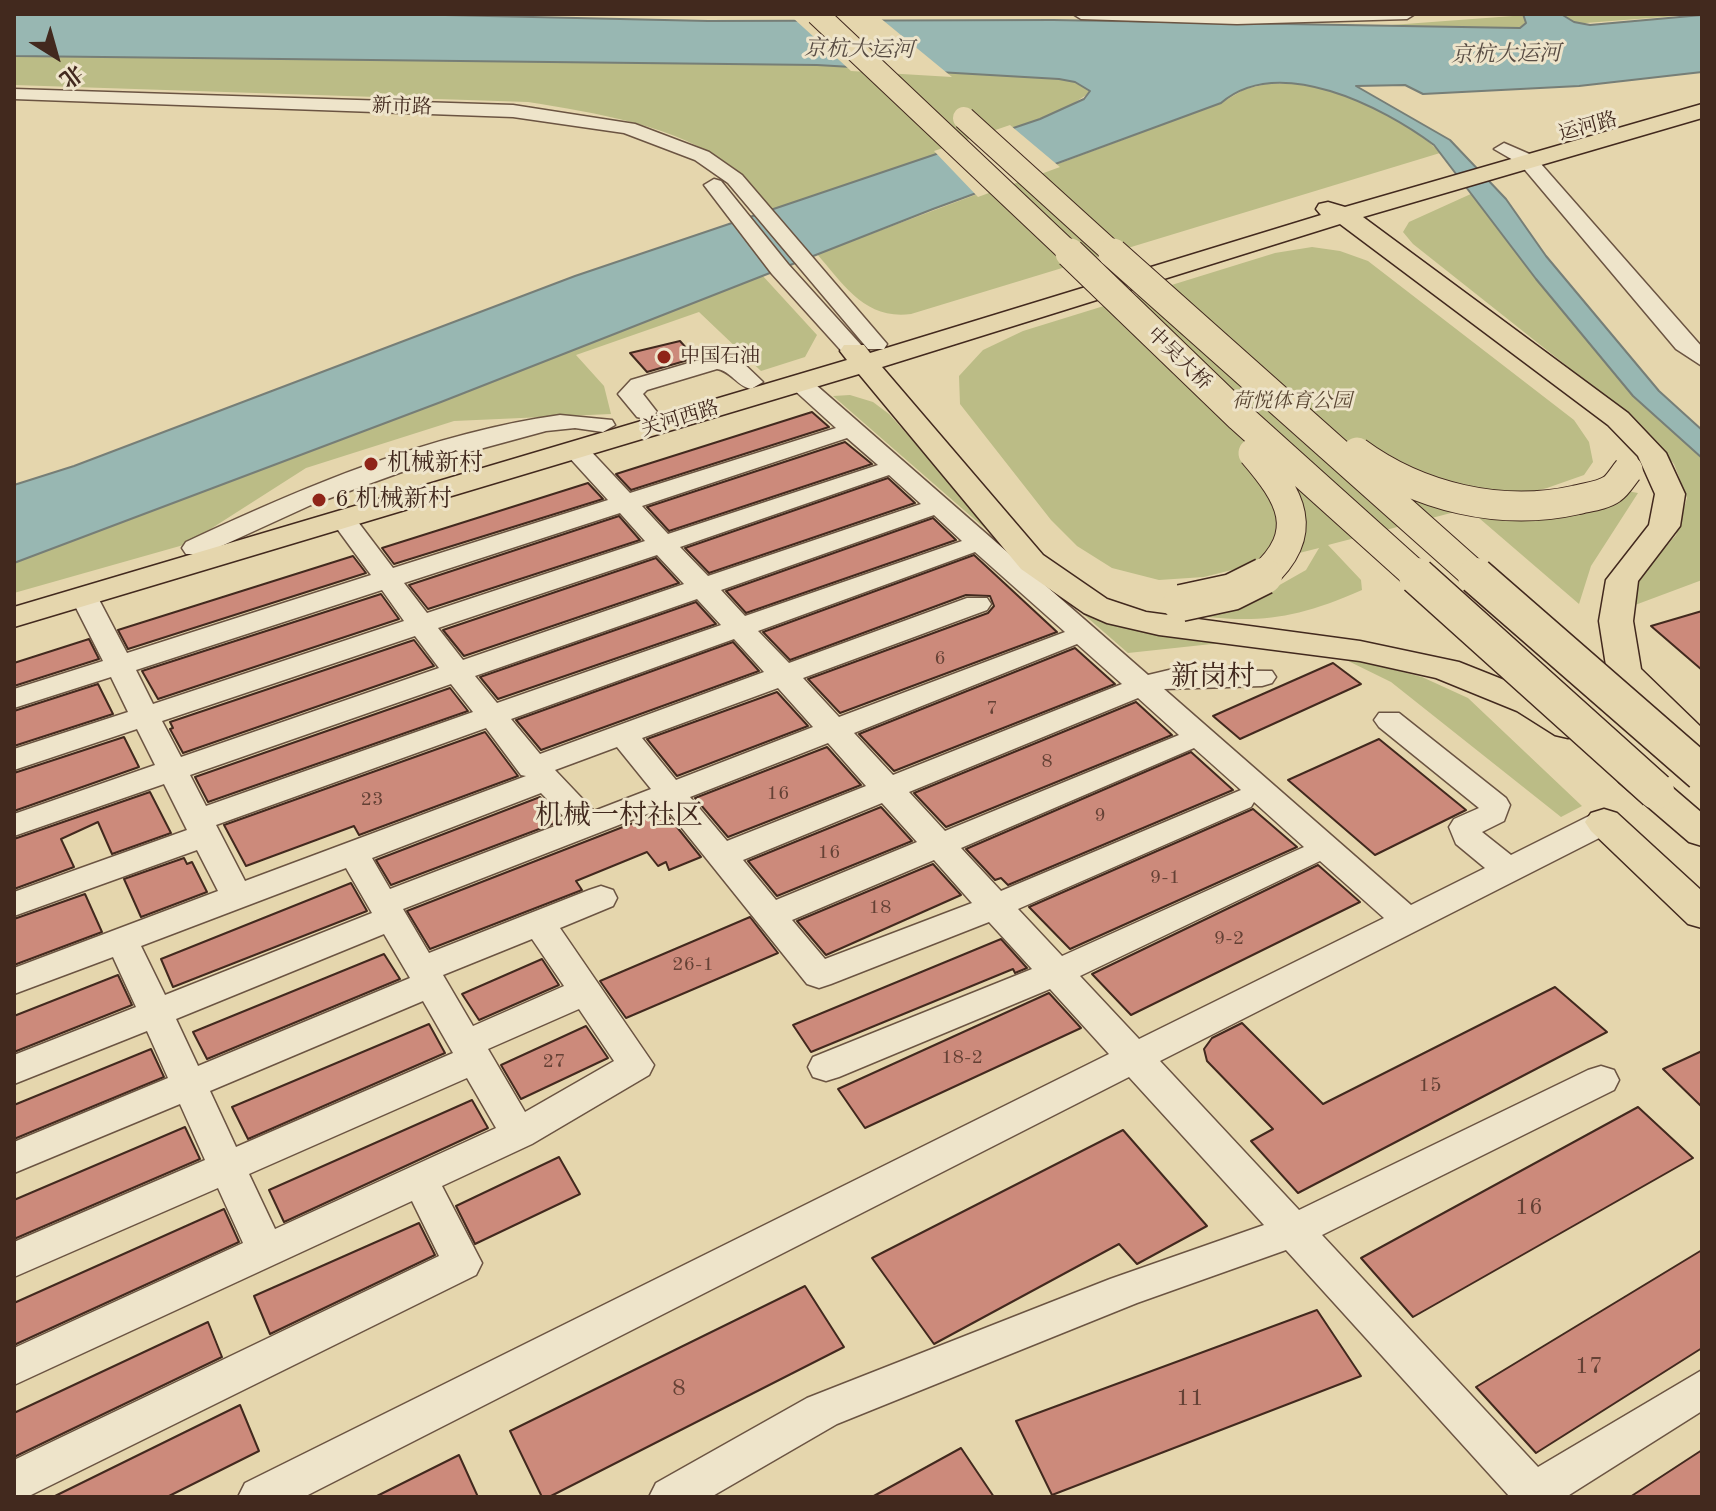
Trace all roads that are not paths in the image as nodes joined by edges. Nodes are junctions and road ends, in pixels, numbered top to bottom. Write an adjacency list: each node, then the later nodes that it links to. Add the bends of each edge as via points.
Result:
1 (817, 14): 13 (main road, 中吴大桥, bridge)
2 (850, 14): 12 (main road, 中吴大桥, bridge)
3 (1081, 14): 4 (street, via 1237,19)
4 (1407, 14)
5 (14, 94): 15 (street, 新市路, via 513,111 628,128 702,156 735,179)
6 (1702, 98): 9 (main road, 运河路)
7 (14, 101): 15 (street, 新市路, via 472,116 556,123 631,137 691,163 780,269)
8 (1702, 111): 10 (main road, 运河路)
9 (1504, 149): 10 (street); 11 (main road, 运河路)
10 (1527, 160): 11 (main road, 运河路); 16 (street)
11 (1483, 164): 14 (main road)
12 (1061, 204): 20 (main road, bridge, via 1127,251 1368,461 1429,490 1475,503 1529,508 1611,489); 52 (main road, 中吴大桥, bridge, via 1335,453)
13 (1026, 210): 32 (main road, bridge, via 1104,310 1248,446 1285,493 1294,526 1280,559 1251,585); 55 (main road, 中吴大桥, bridge, via 1240,417)
14 (1333, 214): 15 (main road, 关河西路); 20 (main road, via 1598,421)
15 (870, 353): 17 (main road, 关河西路); 30 (main road, 关河西路, via 645,412); 32 (main road, via 1032,562 1116,615)
16 (1702, 359)
17 (800, 383): 19 (main road, 关河西路); 41 (street)
18 (837, 435): 22 (street)
19 (576, 450): 22 (street); 24 (main road, 关河西路)
20 (1639, 461): 49 (main road, via 1670,494 1664,526 1622,580 1616,621 1624,672)
21 (879, 472): 25 (street)
22 (628, 503): 25 (street); 27 (street)
23 (924, 511): 28 (street)
24 (343, 519): 27 (street); 29 (main road, 关河西路)
25 (665, 544): 28 (street); 34 (street)
26 (964, 548): 35 (street)
27 (389, 580): 34 (street); 37 (street)
28 (705, 587): 35 (street); 38 (street)
29 (84, 596): 33 (main road, 关河西路); 37 (street)
30 (14, 602)
31 (977, 604): 39 (street)
32 (1171, 614): 55 (main road, bridge, via 1411,658 1488,681 1536,704)
33 (14, 617)
34 (422, 625): 38 (street); 43 (street)
35 (740, 627): 39 (street); 44 (street)
36 (1065, 641): 46 (street)
37 (119, 666): 42 (street); 43 (street)
38 (457, 673): 44 (street); 51 (street)
39 (786, 675): 46 (street); 47 (street)
40 (1262, 677): 41 (street, via 1169,679)
41 (1143, 686): 54 (street); 75 (street)
42 (14, 699)
43 (145, 716): 50 (street); 51 (street)
44 (490, 716): 53 (street); 61 (street)
45 (1389, 720): 67 (street, via 1495,805 1493,814 1465,827 1467,836)
46 (836, 729): 54 (street); 56 (street)
47 (623, 735): 53 (street); 56 (street)
48 (1181, 744): 63 (street)
49 (1702, 748)
50 (14, 760)
51 (173, 770): 60 (street); 61 (street)
52 (1702, 773)
53 (538, 774): 59 (street); 64 (street)
54 (889, 788): 63 (street); 65 (street)
55 (1656, 791): 62 (main road)
56 (670, 793): 59 (street); 65 (street)
57 (1240, 800): 71 (street)
58 (1604, 822): 67 (street); 73 (main road)
59 (589, 824): 72 (street)
60 (14, 825)
61 (202, 827): 68 (street); 70 (street)
62 (1702, 833)
63 (939, 844): 71 (street); 74 (street)
64 (353, 853): 68 (street); 72 (street)
65 (721, 856): 74 (street)
66 (1306, 857): 78 (street)
67 (1509, 870): 75 (street)
68 (237, 897): 77 (street)
69 (601, 898): 76 (street)
70 (14, 904)
71 (996, 906): 74 (street, via 819,975); 78 (street)
72 (387, 911): 79 (street); 82 (street)
73 (1702, 914)
74 (770, 916)
75 (1407, 920): 84 (street)
76 (539, 923): 79 (street); 81 (street)
77 (122, 940): 80 (street); 82 (street)
78 (1055, 973): 84 (street); 85 (street)
79 (426, 977): 83 (street); 88 (street)
80 (14, 981)
81 (586, 991): 83 (street); 89 (street, via 636,1065)
82 (156, 1013): 86 (street); 88 (street)
83 (470, 1052): 89 (street); 91 (street)
84 (1132, 1059): 93 (street); 100 (street)
85 (826, 1067)
86 (14, 1070)
87 (1601, 1080): 93 (street)
88 (189, 1085): 90 (street); 91 (street)
89 (519, 1134): 92 (street)
90 (14, 1158)
91 (228, 1167): 94 (street); 95 (street)
92 (420, 1180): 94 (street); 98 (street, via 462,1263)
93 (1292, 1232): 99 (street); 101 (street, via 1124,1291 822,1411)
94 (266, 1251): 96 (street)
95 (14, 1260)
96 (14, 1367)
97 (1702, 1389): 99 (street)
98 (14, 1482)
99 (1536, 1495)
100 (260, 1497)
101 (671, 1497)

